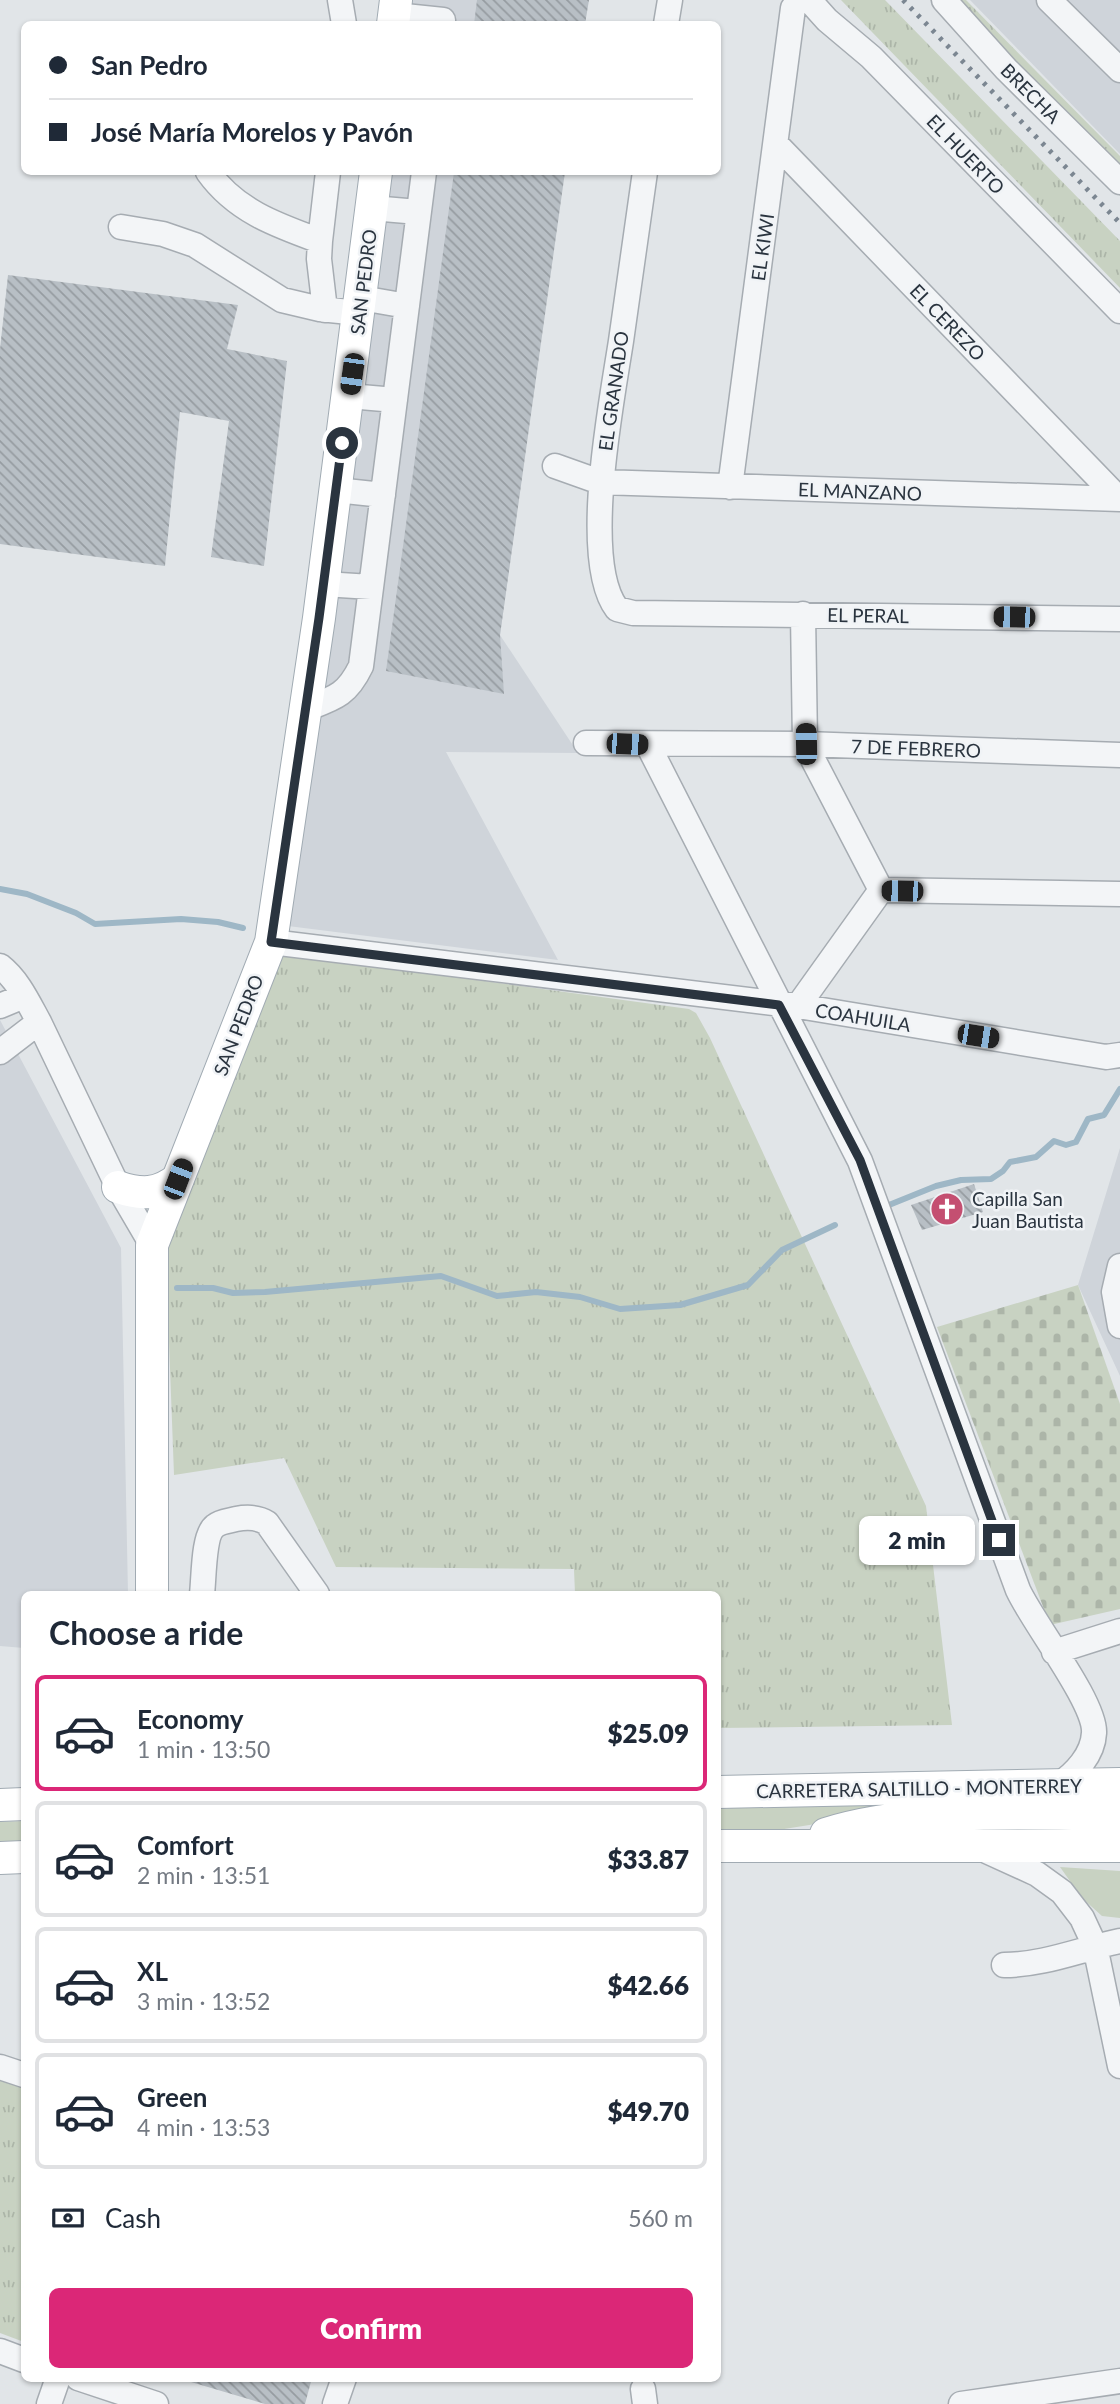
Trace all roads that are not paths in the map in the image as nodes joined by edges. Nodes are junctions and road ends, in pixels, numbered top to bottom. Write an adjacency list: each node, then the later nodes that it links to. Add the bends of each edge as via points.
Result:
1 (340, 0): 8 (street)
2 (670, 0): 9 (street)
3 (944, 0): 17 (street, BRECHA)
4 (1049, 0): 10 (street)
5 (791, 3): 11 (street, EL KIWI); 25 (street, EL HUERTO, via 827,20 872,57)
6 (395, 13): 7 (street)
7 (443, 15)
8 (344, 21)
9 (667, 21)
10 (1120, 70)
11 (776, 144): 30 (street, EL KIWI); 33 (street, EL CEREZO)
12 (211, 175): 21 (street, via 234,202)
13 (328, 175): 21 (street)
14 (376, 175): 18 (main road, SAN PEDRO)
15 (424, 175): 19 (street)
16 (645, 175): 29 (street, EL GRANADO)
17 (1120, 182)
18 (372, 208): 19 (street); 22 (main road, SAN PEDRO)
19 (418, 212): 23 (street)
20 (121, 227): 24 (street, via 195,245 282,300)
21 (320, 241): 24 (street)
22 (360, 306): 23 (street); 24 (street); 26 (main road, SAN PEDRO)
23 (407, 306): 27 (street)
24 (324, 310)
25 (1120, 311)
26 (349, 396): 27 (street); 31 (main road, SAN PEDRO)
27 (395, 400): 32 (street)
28 (555, 466): 29 (street, EL MANZANO)
29 (600, 482): 30 (street, EL MANZANO); 36 (street, EL GRANADO, via 603,568)
30 (730, 487): 33 (street, EL MANZANO)
31 (336, 490): 32 (street); 34 (main road, SAN PEDRO)
32 (383, 495): 35 (street)
33 (1120, 499)
34 (324, 584): 35 (street); 39 (main road, SAN PEDRO)
35 (371, 587): 39 (street, via 361,666 352,685 336,698)
36 (617, 609): 37 (street, EL PERAL)
37 (803, 614): 38 (street, EL PERAL); 41 (street)
38 (1120, 619)
39 (306, 709): 46 (main road, SAN PEDRO)
40 (586, 743): 42 (street, 7 DE FEBRERO)
41 (806, 744): 42 (street, 7 DE FEBRERO); 43 (street, 7 DE FEBRERO); 44 (street)
42 (648, 745): 49 (street)
43 (1120, 755)
44 (881, 890): 45 (street); 49 (street)
45 (1120, 894)
46 (271, 942): 49 (street, COAHUILA); 54 (main road, SAN PEDRO)
47 (0, 966): 48 (street)
48 (24, 996): 50 (street); 51 (street)
49 (788, 1005): 53 (street, COAHUILA); 63 (street, via 860,1160 1018,1590)
50 (0, 1006)
51 (39, 1022): 52 (street); 55 (street)
52 (1, 1050)
53 (1120, 1055)
54 (178, 1179): 55 (main road, via 160,1191 144,1194); 56 (main road, SAN PEDRO)
55 (118, 1187): 56 (street)
56 (152, 1245): 59 (main road)
57 (1120, 1266): 58 (street, via 1114,1293)
58 (1120, 1325)
59 (152, 1591)
60 (202, 1591): 61 (street, via 207,1537 212,1528 255,1518 267,1523)
61 (315, 1591)
62 (1119, 1635): 63 (street)
63 (1055, 1651): 65 (street, via 1084,1700 1094,1733 1082,1763)
64 (1120, 1784): 65 (main road, CARRETERA SALTILLO - MONTERREY)
65 (1058, 1785): 66 (main road, CARRETERA SALTILLO - MONTERREY)
66 (721, 1792)
67 (21, 1804): 68 (main road)
68 (0, 1805)
69 (1120, 1814): 70 (main road, via 935,1816 866,1824)
70 (795, 1845): 71 (main road); 72 (main road)
71 (721, 1846)
72 (977, 1846): 73 (main road); 77 (street, via 1037,1874 1062,1892 1082,1918)
73 (1120, 1846)
74 (21, 1857): 75 (main road)
75 (0, 1858)
76 (1120, 1941): 77 (street)
77 (1094, 1946): 78 (street, via 1051,1960); 79 (street)
78 (1004, 1965)
79 (1120, 2066)
80 (0, 2067): 81 (street)
81 (21, 2074)
82 (0, 2351): 83 (street)
83 (21, 2359)
84 (1120, 2381): 91 (street)
85 (57, 2382): 88 (street)
86 (90, 2382): 89 (street)
87 (343, 2382): 90 (street)
88 (49, 2404)
89 (156, 2404)
90 (335, 2404)
91 (961, 2404)

